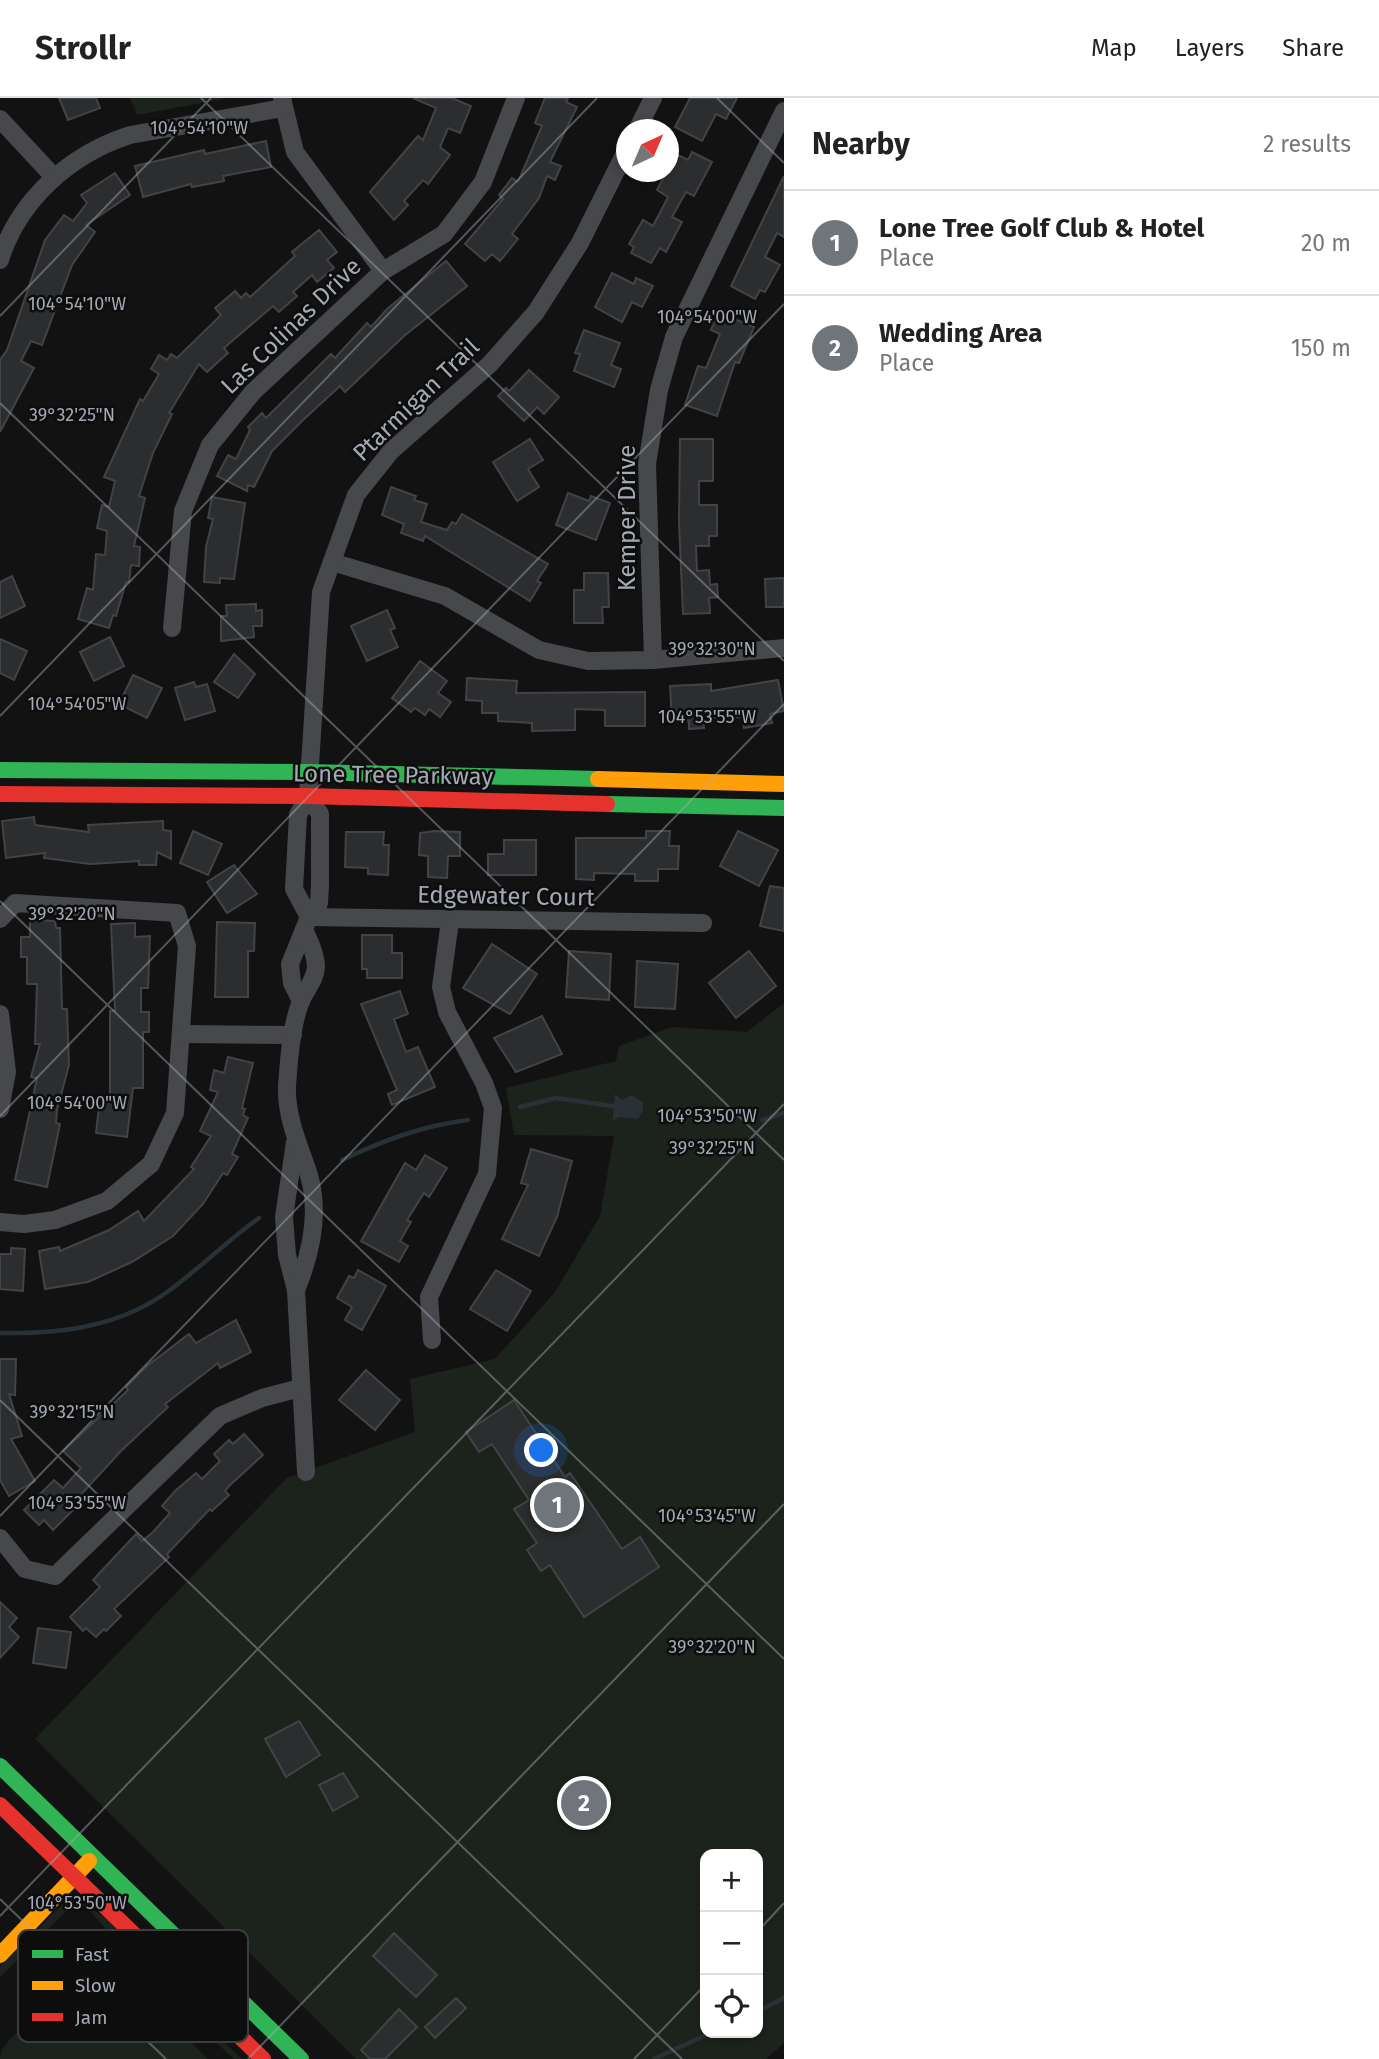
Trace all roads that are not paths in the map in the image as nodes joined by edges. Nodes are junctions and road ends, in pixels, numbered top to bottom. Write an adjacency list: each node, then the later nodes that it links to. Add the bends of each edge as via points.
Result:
1 (516, 98): 10 (street, Las Colinas Drive, via 482,182 444,234)
2 (653, 98): 6 (street)
3 (282, 103): 8 (street, via 130,135 82,156); 10 (street, via 295,152)
4 (784, 111): 14 (street, Kemper Drive, via 674,337 659,390 647,464)
5 (0, 119): 8 (street)
6 (642, 119)
7 (616, 171): 11 (street, Ptarmigan Trail, via 580,243 536,312 490,364 391,451 356,495)
8 (54, 177): 9 (street, via 24,210)
9 (0, 260)
10 (383, 271): 12 (street, Las Colinas Drive, via 253,393 210,444 183,511)
11 (332, 562): 14 (street, via 445,596 539,650 589,661); 16 (street, Ptarmigan Trail, via 321,592)
12 (172, 628)
13 (784, 648): 14 (street)
14 (653, 660)
15 (0, 770): 16 (street, Lone Tree Parkway)
16 (308, 772): 17 (street, Lone Tree Parkway); 19 (street, Ptarmigan Trail)
17 (784, 784)
18 (0, 794): 19 (street, Lone Tree Parkway)
19 (308, 796): 20 (street, Lone Tree Parkway); 24 (street, via 298,815 294,889); 24 (street, via 320,814 320,826 318,904)
20 (784, 808)
21 (0, 919): 27 (street, via 15,903 177,914 187,946)
22 (450, 920): 23 (street, Edgewater Court); 24 (street, Edgewater Court); 33 (street, via 441,987 447,1012 493,1108 487,1174 429,1297)
23 (703, 923)
24 (307, 924): 25 (street, via 316,966); 25 (street, via 290,964)
25 (301, 1001): 28 (street)
26 (0, 1014): 29 (street, via 7,1072)
27 (182, 1034): 28 (street); 31 (street, via 175,1113 151,1164 107,1201 55,1220)
28 (293, 1035): 30 (street, via 287,1090)
29 (0, 1109)
30 (295, 1142): 32 (street, via 284,1217); 32 (street, via 308,1171 313,1206 308,1261)
31 (0, 1222)
32 (296, 1290): 34 (street)
33 (432, 1340)
34 (300, 1388): 35 (street); 36 (street, via 220,1416 55,1576 25,1569)
35 (306, 1472)
36 (0, 1538)
37 (0, 1766): 39 (street)
38 (0, 1805): 40 (street)
39 (92, 1858): 40 (street); 43 (street)
40 (73, 1877): 41 (street); 42 (street)
41 (23, 1930)
42 (128, 1930)
43 (167, 1930)
44 (18, 1936): 45 (street)
45 (0, 1955)
46 (248, 2008): 49 (street)
47 (245, 2042): 48 (street)
48 (263, 2059)
49 (301, 2059)

